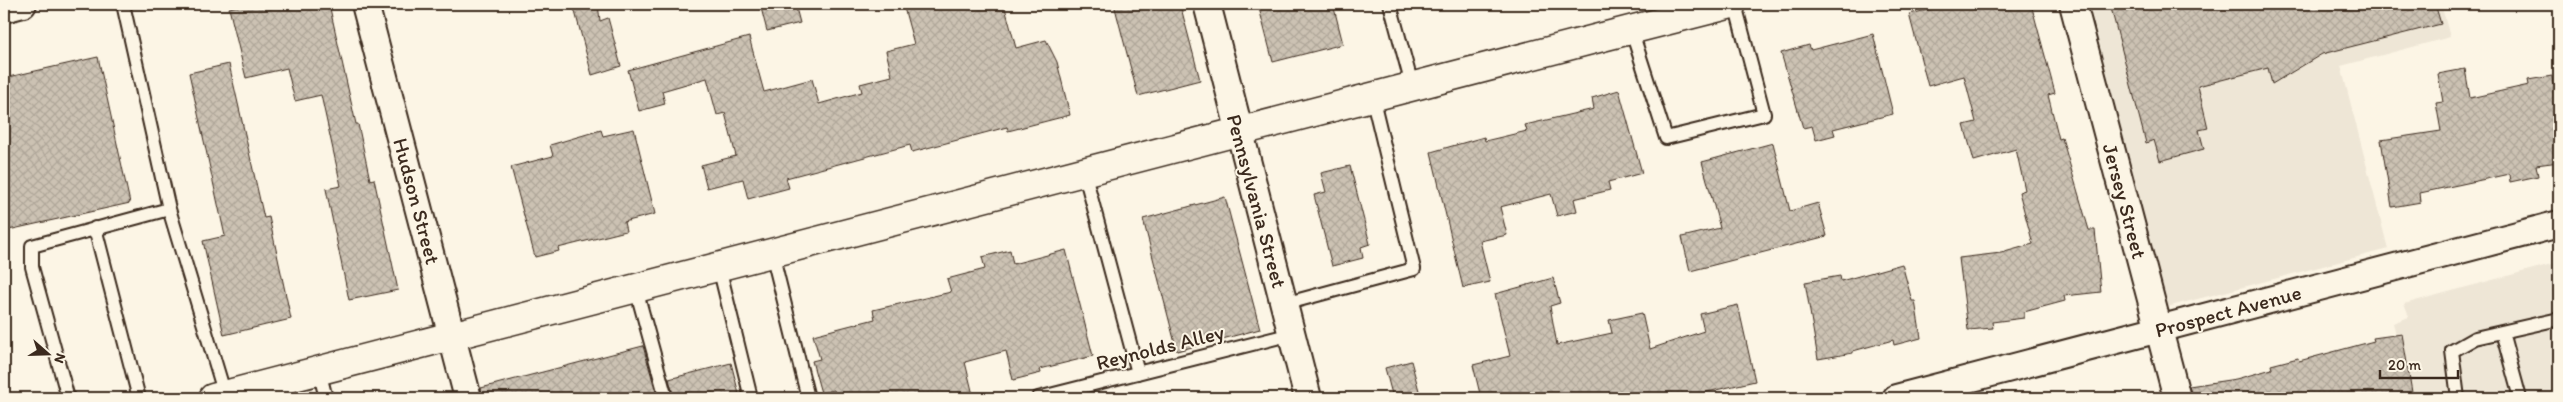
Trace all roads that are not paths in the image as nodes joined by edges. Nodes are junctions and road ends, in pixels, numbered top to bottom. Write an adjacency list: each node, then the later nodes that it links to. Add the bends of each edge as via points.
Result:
1 (23, 4): 8 (street)
2 (123, 4): 14 (lane)
3 (365, 4): 25 (street, Hudson Street)
4 (1206, 4): 12 (street, Pennsylvania Street)
5 (1390, 4): 10 (lane)
6 (1733, 4): 9 (main road); 9 (lane, via 1764,114 1666,138)
7 (2072, 4): 22 (street, Jersey Street)
8 (4, 9)
9 (1631, 30): 10 (main road)
10 (1412, 86): 11 (main road)
11 (1372, 96): 12 (main road); 20 (lane, via 1414,269)
12 (1239, 130): 13 (main road); 20 (street, Pennsylvania Street)
13 (1084, 171): 17 (main road); 27 (lane)
14 (169, 208): 16 (lane); 28 (lane)
15 (2559, 224): 22 (street, Prospect Avenue)
16 (95, 228): 29 (lane, via 32,246 32,267); 30 (lane)
17 (772, 253): 18 (main road); 35 (lane)
18 (720, 267): 19 (main road); 34 (lane)
19 (636, 289): 25 (main road); 33 (lane)
20 (1284, 304): 24 (street, Pennsylvania Street)
21 (2559, 319): 23 (lane)
22 (2158, 329): 38 (street, Prospect Avenue); 39 (street, Jersey Street)
23 (2502, 332): 40 (lane, via 2475,338 2452,352); 41 (lane)
24 (1292, 334): 27 (lane, Reynolds Alley); 37 (street, Pennsylvania Street)
25 (452, 338): 26 (main road); 32 (street, Hudson Street)
26 (319, 371): 28 (main road); 31 (lane)
27 (1138, 373): 36 (lane, Reynolds Alley)
28 (219, 397)
29 (68, 398)
30 (139, 398)
31 (326, 398)
32 (468, 398)
33 (666, 398)
34 (751, 398)
35 (808, 398)
36 (1038, 398)
37 (1308, 398)
38 (1896, 398)
39 (2177, 398)
40 (2458, 398)
41 (2520, 398)

